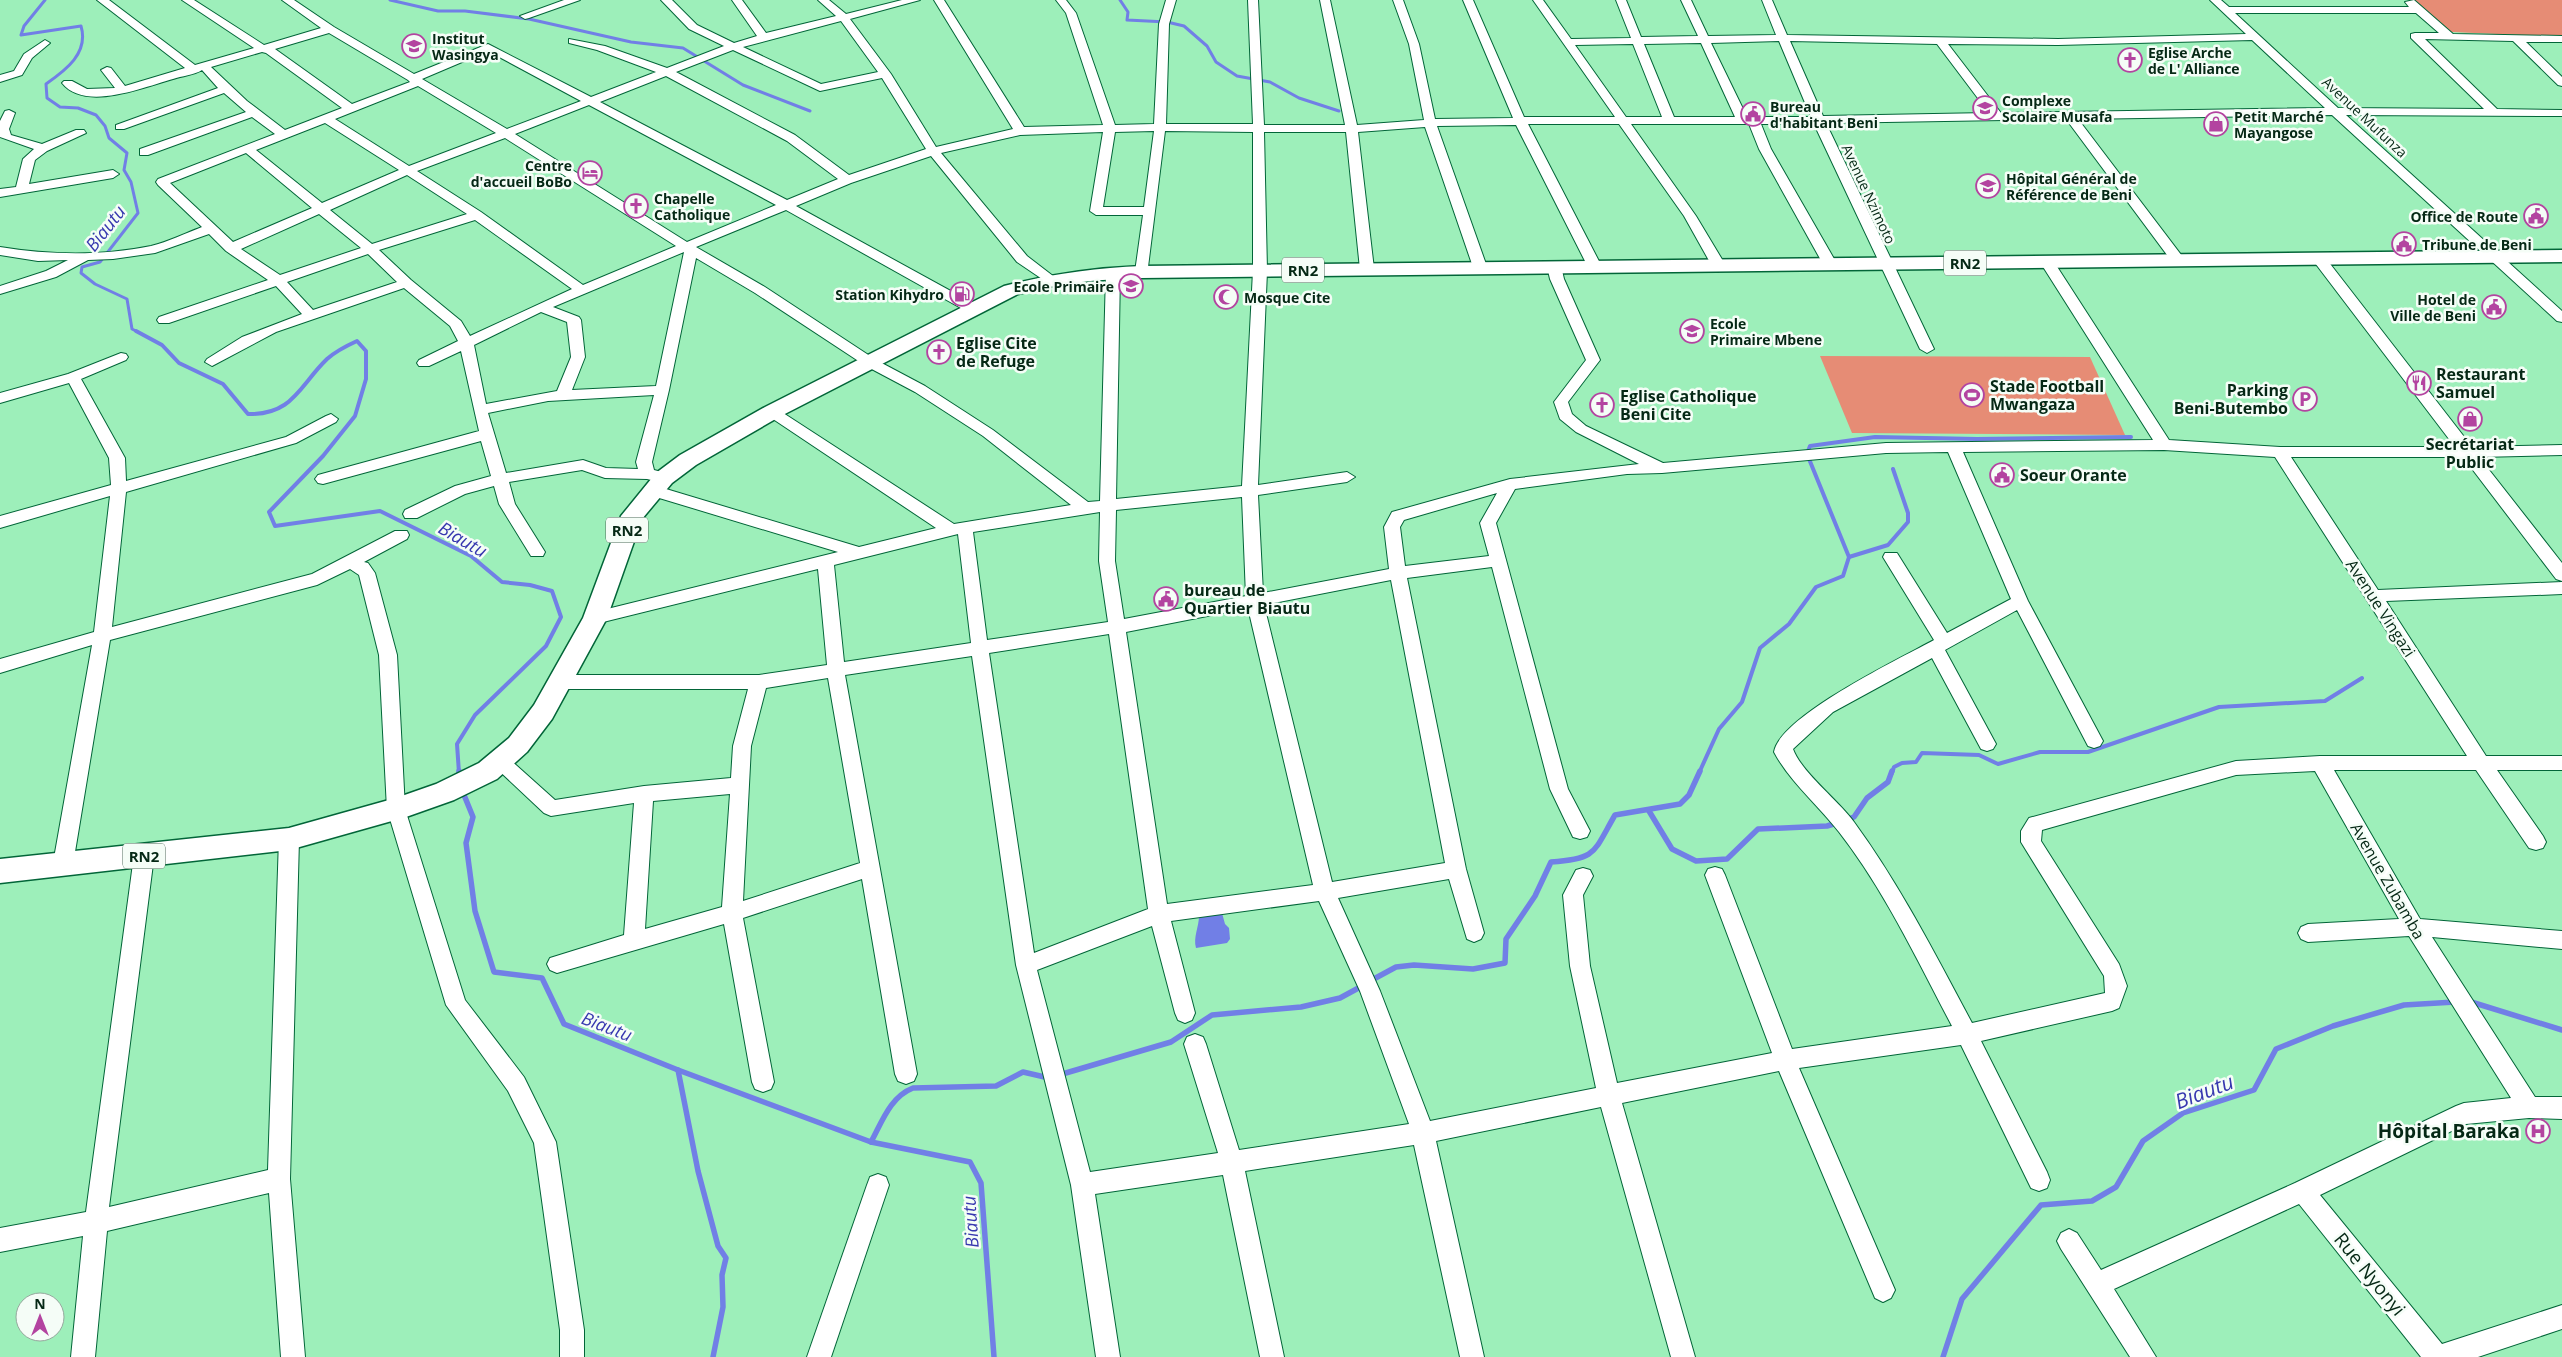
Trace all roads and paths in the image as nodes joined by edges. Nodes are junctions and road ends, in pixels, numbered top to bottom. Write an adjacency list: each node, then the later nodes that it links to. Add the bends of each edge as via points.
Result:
1 (102, 0): 42 (street)
2 (187, 0): 41 (street)
3 (286, 0): 27 (street)
4 (575, 0): 25 (street)
5 (666, 0): 40 (street, via 692,27)
6 (737, 0): 29 (street)
7 (823, 0): 26 (street)
8 (915, 0): 22 (street)
9 (939, 0): 73 (street)
10 (1061, 0): 69 (street, via 1071,13)
11 (1171, 0): 70 (street, via 1165,22)
12 (1253, 0): 71 (street)
13 (1325, 0): 72 (street)
14 (1398, 0): 67 (street, via 1414,44)
15 (1468, 0): 64 (street)
16 (1538, 0): 38 (street)
17 (1621, 0): 37 (street)
18 (1686, 0): 34 (street)
19 (1767, 0): 31 (street, Avenue Nzimoto)
20 (2215, 0): 23 (street, Avenue Mufunza)
21 (2407, 0): 24 (street)
22 (894, 2): 26 (street)
23 (2226, 10): 24 (street); 30 (street, Avenue Mufunza)
24 (2419, 10): 28 (street)
25 (525, 16)
26 (842, 17): 29 (street); 45 (street)
27 (330, 29): 41 (street); 47 (street)
28 (2449, 36): 32 (street); 57 (street, via 2415,36)
29 (763, 37): 40 (street)
30 (2257, 37): 35 (street, via 2058,42); 54 (street, Avenue Mufunza)
31 (1782, 38): 34 (street); 35 (street); 66 (street, Avenue Nzimoto)
32 (2516, 38): 33 (street); 49 (street)
33 (2562, 39)
34 (1704, 40): 37 (street); 63 (street)
35 (1940, 40): 60 (street)
36 (573, 41): 44 (street)
37 (1637, 41): 38 (street); 62 (street)
38 (1566, 42): 65 (street)
39 (45, 43): 46 (street, via 28,56 18,73)
40 (732, 47): 44 (street); 45 (street, via 820,88)
41 (266, 49): 42 (street); 53 (street)
42 (200, 69): 50 (street); 51 (street)
43 (108, 70): 51 (street)
44 (667, 72): 52 (street); 83 (street, via 791,138)
45 (885, 74): 80 (street)
46 (0, 79)
47 (416, 80): 52 (street, via 488,47); 53 (street); 75 (street)
48 (68, 83): 51 (street, via 76,91 92,94)
49 (2562, 83)
50 (225, 89): 56 (street); 68 (street)
51 (122, 90)
52 (590, 101): 75 (street); 86 (street)
53 (351, 109): 61 (street)
54 (2336, 111): 57 (street); 59 (street); 97 (street, Avenue Mufunza)
55 (9, 113): 77 (street, via 3,129 6,137)
56 (253, 113): 76 (street); 79 (street)
57 (2494, 113): 58 (street)
58 (2562, 113)
59 (2070, 116): 60 (street); 98 (street)
60 (1998, 117): 66 (street)
61 (326, 118): 76 (street); 81 (street)
62 (1669, 119): 63 (street); 65 (street)
63 (1747, 119): 66 (street); 101 (street)
64 (1520, 120): 65 (street); 67 (street); 106 (street)
65 (1621, 120): 104 (street, via 1690,216)
66 (1818, 120): 102 (street, Avenue Nzimoto)
67 (1430, 123): 72 (street); 105 (street)
68 (120, 128)
69 (1110, 128): 70 (street); 73 (street); 88 (street, via 1096,211)
70 (1160, 128): 71 (street); 88 (street)
71 (1259, 128): 72 (street); 108 (street)
72 (1352, 129): 107 (street)
73 (1020, 131): 80 (street)
74 (80, 133): 77 (street)
75 (505, 133): 81 (street); 93 (street)
76 (285, 135): 78 (street)
77 (43, 148): 84 (street, via 29,159)
78 (248, 149): 87 (street); 90 (street, via 162,182)
79 (144, 152)
80 (933, 152): 83 (street); 111 (street, via 1022,259)
81 (407, 171): 87 (street); 89 (street)
82 (112, 174): 84 (street)
83 (848, 180): 86 (street)
84 (21, 190): 85 (street)
85 (0, 193)
86 (786, 205): 93 (street); 117 (street)
87 (321, 208): 91 (street); 92 (street)
88 (1149, 210): 109 (street)
89 (477, 215): 92 (street); 115 (street)
90 (210, 229): 91 (street); 95 (street, via 155,248)
91 (232, 248): 112 (street)
92 (370, 248): 112 (street); 113 (street)
93 (689, 248): 115 (street); 126 (street); 128 (street)
94 (0, 251): 95 (street, via 38,257)
95 (89, 255): 114 (street, via 51,274)
96 (2562, 256): 97 (highway, RN2)
97 (2493, 257): 99 (highway, RN2); 119 (street, Avenue Mufunza)
98 (2178, 260): 99 (highway, RN2); 100 (highway, RN2)
99 (2319, 260): 139 (street)
100 (2047, 262): 102 (highway, RN2); 135 (street)
101 (1830, 264): 102 (highway, RN2); 104 (highway, RN2)
102 (1884, 264): 122 (street, Avenue Nzimoto)
103 (1554, 266): 105 (highway, RN2); 106 (highway, RN2); 140 (street, via 1593,360 1561,402 1565,416 1581,429)
104 (1719, 266): 106 (highway, RN2)
105 (1480, 267): 107 (highway, RN2)
106 (1595, 267)
107 (1367, 269): 108 (highway, RN2)
108 (1260, 271): 109 (highway, RN2); 147 (street)
109 (1142, 272): 110 (highway, RN2)
110 (1113, 273): 111 (highway, RN2); 148 (street)
111 (1048, 279): 117 (highway, RN2, via 1011,290)
112 (278, 280): 118 (street); 120 (street)
113 (406, 283): 118 (street); 121 (street, via 456,324)
114 (0, 290)
115 (582, 290): 116 (street)
116 (541, 307): 121 (street); 129 (street, via 574,320 578,357)
117 (973, 310): 126 (highway, RN2)
118 (311, 316): 124 (street, via 247,340)
119 (2562, 318)
120 (164, 320)
121 (466, 342): 125 (street); 131 (street)
122 (1927, 349)
123 (121, 357): 127 (street)
124 (212, 362)
125 (424, 363)
126 (871, 363): 132 (highway, RN2); 149 (street, via 920,389 988,433)
127 (73, 377): 130 (street); 146 (street, via 116,458)
128 (662, 390): 129 (street); 144 (street, via 644,462)
129 (563, 394): 131 (street, via 514,400)
130 (0, 398)
131 (480, 410): 134 (street)
132 (772, 412): 144 (highway, RN2); 152 (street)
133 (331, 420): 146 (street, via 291,440)
134 (487, 434): 142 (street); 143 (street)
135 (2164, 445): 136 (street); 138 (street)
136 (1954, 448): 140 (street, via 1876,449); 165 (street)
137 (2562, 450): 139 (street)
138 (2280, 452): 139 (street); 163 (street, Avenue Vingazi)
139 (2468, 452): 161 (street)
140 (1662, 468): 145 (street, via 1627,469)
141 (1347, 477): 147 (street)
142 (323, 479)
143 (499, 479): 144 (street, via 583,465 605,474); 150 (street, via 460,490); 154 (street, via 506,504)
144 (654, 481): 155 (street); 166 (highway, RN2, via 632,516)
145 (1510, 484): 157 (street, via 1488,523); 160 (street, via 1398,516 1392,527)
146 (119, 488): 151 (street); 168 (street)
147 (1250, 491): 148 (street); 164 (street)
148 (1109, 505): 149 (street); 167 (street, via 1107,561)
149 (1085, 508): 152 (street)
150 (411, 514)
151 (0, 522)
152 (958, 529): 155 (street); 170 (street)
153 (401, 535): 159 (street)
154 (537, 552)
155 (860, 554): 158 (street)
156 (1891, 557): 169 (street)
157 (1499, 560): 160 (street); 184 (street, via 1559,789)
158 (826, 562): 166 (street); 172 (street)
159 (349, 563): 168 (street, via 317,579); 183 (street, via 362,567 367,574 388,655)
160 (1398, 574): 164 (street); 190 (street)
161 (2562, 575)
162 (2562, 588): 163 (street)
163 (2372, 596): 180 (street, Avenue Vingazi)
164 (1255, 601): 167 (street); 194 (street)
165 (2020, 601): 169 (street); 175 (street)
166 (595, 618): 173 (highway, RN2)
167 (1117, 627): 170 (street); 196 (street)
168 (102, 636): 171 (street); 188 (street)
169 (1940, 645): 176 (street); 205 (street, via 1827,707 1784,746 1782,752 1841,821 1896,899)
170 (980, 649): 172 (street); 203 (street)
171 (0, 666)
172 (836, 671): 174 (street); 189 (street)
173 (562, 682): 174 (street); 177 (highway, RN2, via 518,745)
174 (759, 682): 181 (street, via 742,746)
175 (2094, 741)
176 (1987, 744)
177 (501, 762): 182 (street, via 551,808); 183 (highway, RN2, via 445,792)
178 (2320, 763): 180 (street); 197 (street, Avenue Zubamba); 205 (street, via 2236,768 2036,824 2031,831 2031,842 2112,971 2118,985 2116,994 2112,1000)
179 (2562, 763): 180 (street)
180 (2482, 764): 186 (street, Avenue Vingazi)
181 (740, 785): 182 (street); 195 (street)
182 (644, 794): 201 (street)
183 (396, 809): 185 (highway, RN2); 228 (street, via 456,1005 516,1084 545,1142 572,1330)
184 (1580, 831)
185 (289, 838): 187 (highway, RN2); 215 (street)
186 (2536, 842)
187 (144, 856): 188 (highway, RN2); 220 (street)
188 (63, 864): 191 (highway, RN2)
189 (870, 868): 195 (street); 208 (street)
190 (1456, 869): 194 (street); 198 (street)
191 (0, 871)
192 (1715, 875): 207 (street)
193 (1584, 876): 210 (street, via 1573,895 1580,966)
194 (1324, 892): 196 (street); 213 (street, via 1367,984)
195 (732, 913): 201 (street); 209 (street)
196 (1159, 914): 203 (street); 204 (street)
197 (2414, 927): 199 (street); 200 (street); 211 (street, Avenue Zubamba)
198 (1474, 932)
199 (2308, 933)
200 (2562, 940)
201 (634, 942): 202 (street)
202 (557, 964)
203 (1026, 965): 218 (street)
204 (1185, 1013)
205 (1967, 1034): 207 (street); 216 (street)
206 (1194, 1044): 214 (street)
207 (1785, 1060): 210 (street); 224 (street)
208 (906, 1074)
209 (763, 1082)
210 (1610, 1096): 213 (street); 233 (street)
211 (2529, 1106): 212 (street); 219 (street, via 2464,1114)
212 (2562, 1108)
213 (1423, 1132): 214 (street); 232 (street)
214 (1232, 1162): 218 (street); 231 (street)
215 (279, 1179): 220 (street); 227 (street)
216 (2039, 1180)
217 (878, 1185): 229 (street)
218 (1082, 1185): 230 (street)
219 (2303, 1191): 223 (street); 235 (street, Rue Nyonyi)
220 (96, 1222): 221 (street); 226 (street)
221 (0, 1240)
222 (2069, 1241): 223 (street)
223 (2097, 1284): 234 (street)
224 (1883, 1290)
225 (2562, 1317): 236 (street)
226 (83, 1357)
227 (293, 1357)
228 (572, 1357)
229 (819, 1357)
230 (1108, 1357)
231 (1272, 1357)
232 (1472, 1357)
233 (1684, 1357)
234 (2144, 1357)
235 (2436, 1357)
236 (2440, 1357)

